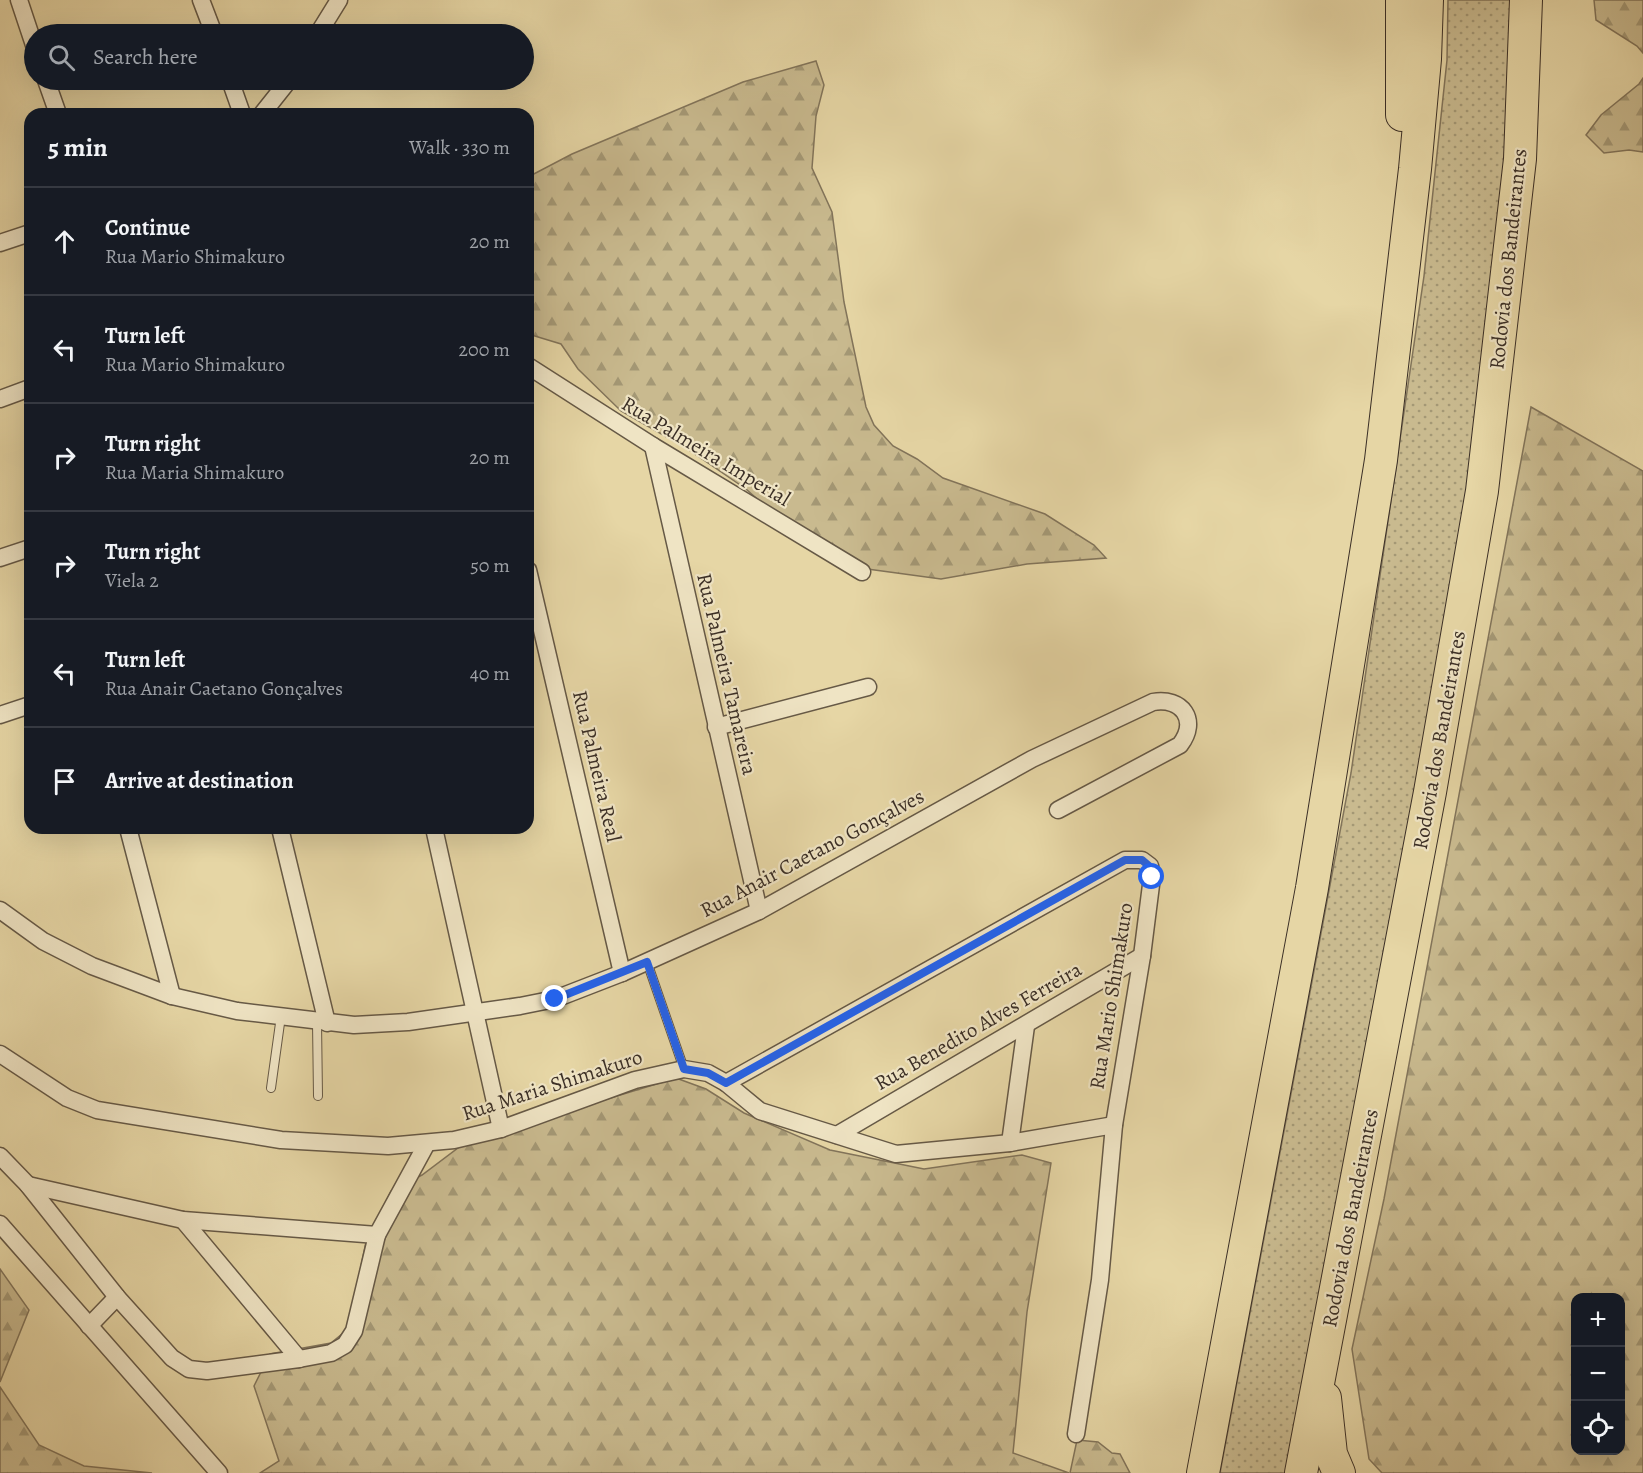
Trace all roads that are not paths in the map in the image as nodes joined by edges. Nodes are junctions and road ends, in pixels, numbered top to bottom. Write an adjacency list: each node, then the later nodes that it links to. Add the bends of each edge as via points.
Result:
1 (19, 0): 8 (street)
2 (201, 0): 9 (street)
3 (339, 0): 10 (street)
4 (1402, 0): 20 (highway)
5 (1427, 0): 20 (highway, via 1425,59)
6 (1526, 0): 17 (highway, Rodovia dos Bandeirantes)
7 (1544, 0): 17 (highway, via 1536,77)
8 (27, 24)
9 (210, 24)
10 (324, 24)
11 (50, 90): 14 (street)
12 (234, 90): 15 (street)
13 (282, 90): 16 (street)
14 (56, 108)
15 (240, 108)
16 (267, 108)
17 (1520, 159): 65 (highway, Rodovia dos Bandeirantes, via 1482,491 1430,792)
18 (24, 235): 19 (street)
19 (0, 243)
20 (1393, 367): 64 (highway, via 1312,888)
21 (534, 370): 24 (street, Rua Palmeira Imperial)
22 (24, 390): 23 (street)
23 (0, 399)
24 (653, 446): 27 (street, Rua Palmeira Imperial); 32 (street, Rua Palmeira Tamareira)
25 (24, 550): 26 (street)
26 (0, 558)
27 (862, 572)
28 (534, 596): 41 (street, Rua Palmeira Real)
29 (868, 687): 32 (street)
30 (24, 707): 31 (street)
31 (0, 715)
32 (716, 727): 38 (street, Rua Palmeira Tamareira)
33 (1058, 810): 38 (street, Rua Anair Caetano Gonçalves, via 1180,745 1190,722 1184,710 1164,700 1153,702 1032,759)
34 (130, 834): 42 (street)
35 (281, 834): 45 (street)
36 (435, 834): 43 (street)
37 (0, 910): 42 (street, Rua Anair Caetano Gonçalves, via 43,941 92,966)
38 (759, 911): 40 (street, Rua Anair Caetano Gonçalves)
39 (1142, 956): 46 (street, Rua Benedito Alves Ferreira); 49 (street, Rua Mario Shimakuro, via 1152,877 1149,866 1134,858); 52 (street, Rua Mario Shimakuro)
40 (647, 962): 41 (street, Rua Anair Caetano Gonçalves); 48 (lane)
41 (622, 973): 43 (street, Rua Anair Caetano Gonçalves, via 555,999)
42 (172, 996): 44 (street, Rua Anair Caetano Gonçalves, via 237,1011)
43 (476, 1011): 45 (street, Rua Anair Caetano Gonçalves, via 408,1022); 53 (street)
44 (281, 1016): 45 (street, Rua Anair Caetano Gonçalves); 50 (lane)
45 (322, 1023): 51 (lane)
46 (1026, 1026): 54 (street, Rua Benedito Alves Ferreira); 55 (street)
47 (0, 1054): 56 (street, Rua Maria Shimakuro, via 67,1098 97,1110 281,1140)
48 (684, 1069): 49 (street, Rua Maria Shimakuro, via 708,1073); 53 (street, Rua Maria Shimakuro, via 635,1080)
49 (726, 1083): 54 (street, Rua Maria Shimakuro, via 760,1112)
50 (271, 1088)
51 (318, 1096)
52 (1114, 1125): 55 (street, Rua Maria Shimakuro); 67 (street, Rua Mario Shimakuro, via 1100,1280)
53 (501, 1129): 56 (street, Rua Maria Shimakuro)
54 (837, 1135): 55 (street, Rua Maria Shimakuro, via 896,1154)
55 (1010, 1143)
56 (426, 1145): 61 (street)
57 (0, 1156): 58 (street)
58 (28, 1185): 59 (street); 62 (street)
59 (183, 1220): 61 (street); 66 (street)
60 (0, 1224): 63 (street)
61 (377, 1235): 66 (street, via 354,1331 345,1345 331,1353)
62 (117, 1297): 63 (street); 66 (street, via 172,1358 189,1369 207,1371)
63 (89, 1326): 68 (street)
64 (1230, 1334): 69 (highway); 70 (highway)
65 (1324, 1353): 71 (highway, Rodovia dos Bandeirantes); 72 (highway, via 1328,1434)
66 (299, 1359)
67 (1076, 1434)
68 (219, 1473)
69 (1187, 1473)
70 (1203, 1473)
71 (1301, 1473)
72 (1339, 1473)

